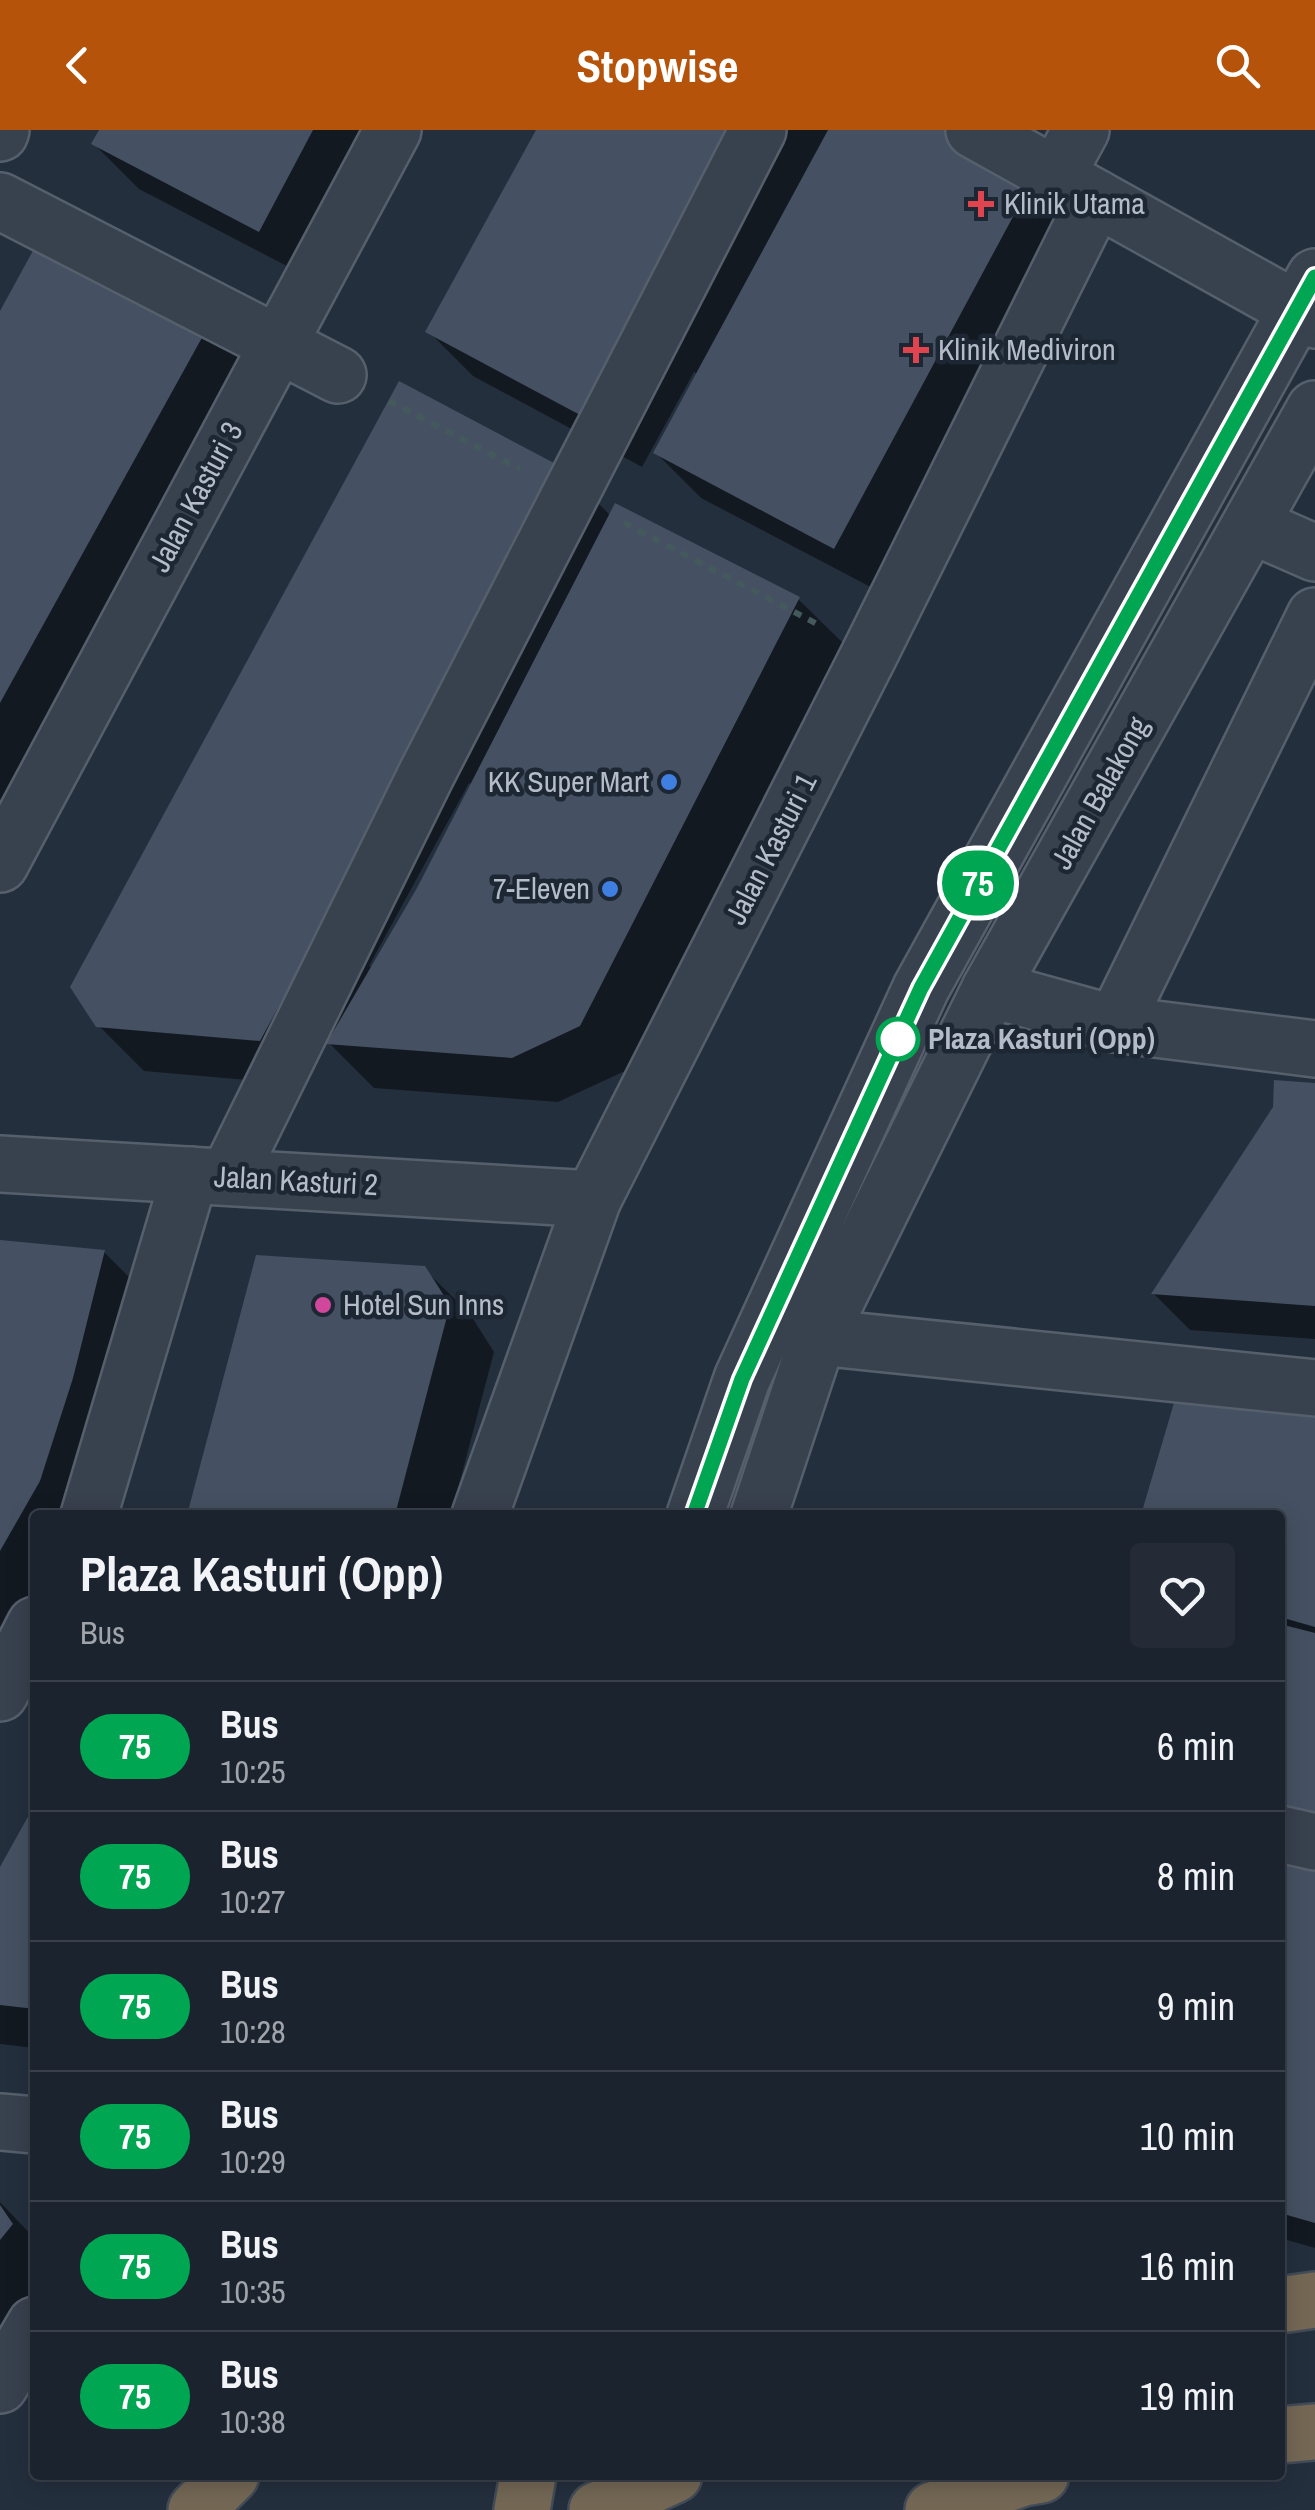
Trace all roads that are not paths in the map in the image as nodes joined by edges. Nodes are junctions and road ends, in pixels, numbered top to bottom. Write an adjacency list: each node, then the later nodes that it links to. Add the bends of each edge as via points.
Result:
1 (392, 130): 7 (street, Jalan Kasturi 3)
2 (758, 130): 18 (street, via 418,793)
3 (974, 130): 4 (street)
4 (1078, 168): 6 (street); 19 (street, Jalan Kasturi 1, via 870,653)
5 (0, 201): 7 (street)
6 (1309, 302): 24 (street, Jalan Balakong, via 921,988 742,1379)
7 (278, 344): 8 (street); 13 (street, Jalan Kasturi 3)
8 (338, 374)
9 (1315, 409): 10 (street, Jalan Balakong)
10 (1251, 525): 11 (street); 14 (street, Jalan Balakong)
11 (1315, 554)
12 (1315, 616): 15 (street)
13 (0, 864)
14 (990, 989): 15 (street); 20 (street, Jalan Balakong)
15 (1115, 1024): 16 (street)
16 (1315, 1049)
17 (0, 1164): 18 (street, Jalan Kasturi 2)
18 (209, 1176): 19 (street, Jalan Kasturi 2); 22 (street)
19 (593, 1199): 23 (street, Jalan Kasturi 1)
20 (818, 1337): 21 (street); 25 (street, Jalan Balakong)
21 (1315, 1388)
22 (91, 1510)
23 (482, 1510)
24 (696, 1510)
25 (761, 1510)
26 (30, 1635): 27 (street)
27 (0, 1694)
28 (1285, 1835): 29 (street)
29 (1315, 1842)
30 (0, 2122): 31 (street)
31 (30, 2125)
32 (1315, 2300): 33 (highway)
33 (1285, 2304)
34 (30, 2334): 35 (street)
35 (0, 2385)
36 (1315, 2432): 37 (highway)
37 (1285, 2434)
38 (226, 2480): 42 (highway)
39 (527, 2480): 43 (highway)
40 (663, 2480): 44 (highway)
41 (1016, 2480): 45 (highway)
42 (196, 2510)
43 (522, 2510)
44 (598, 2510)
45 (933, 2510)

